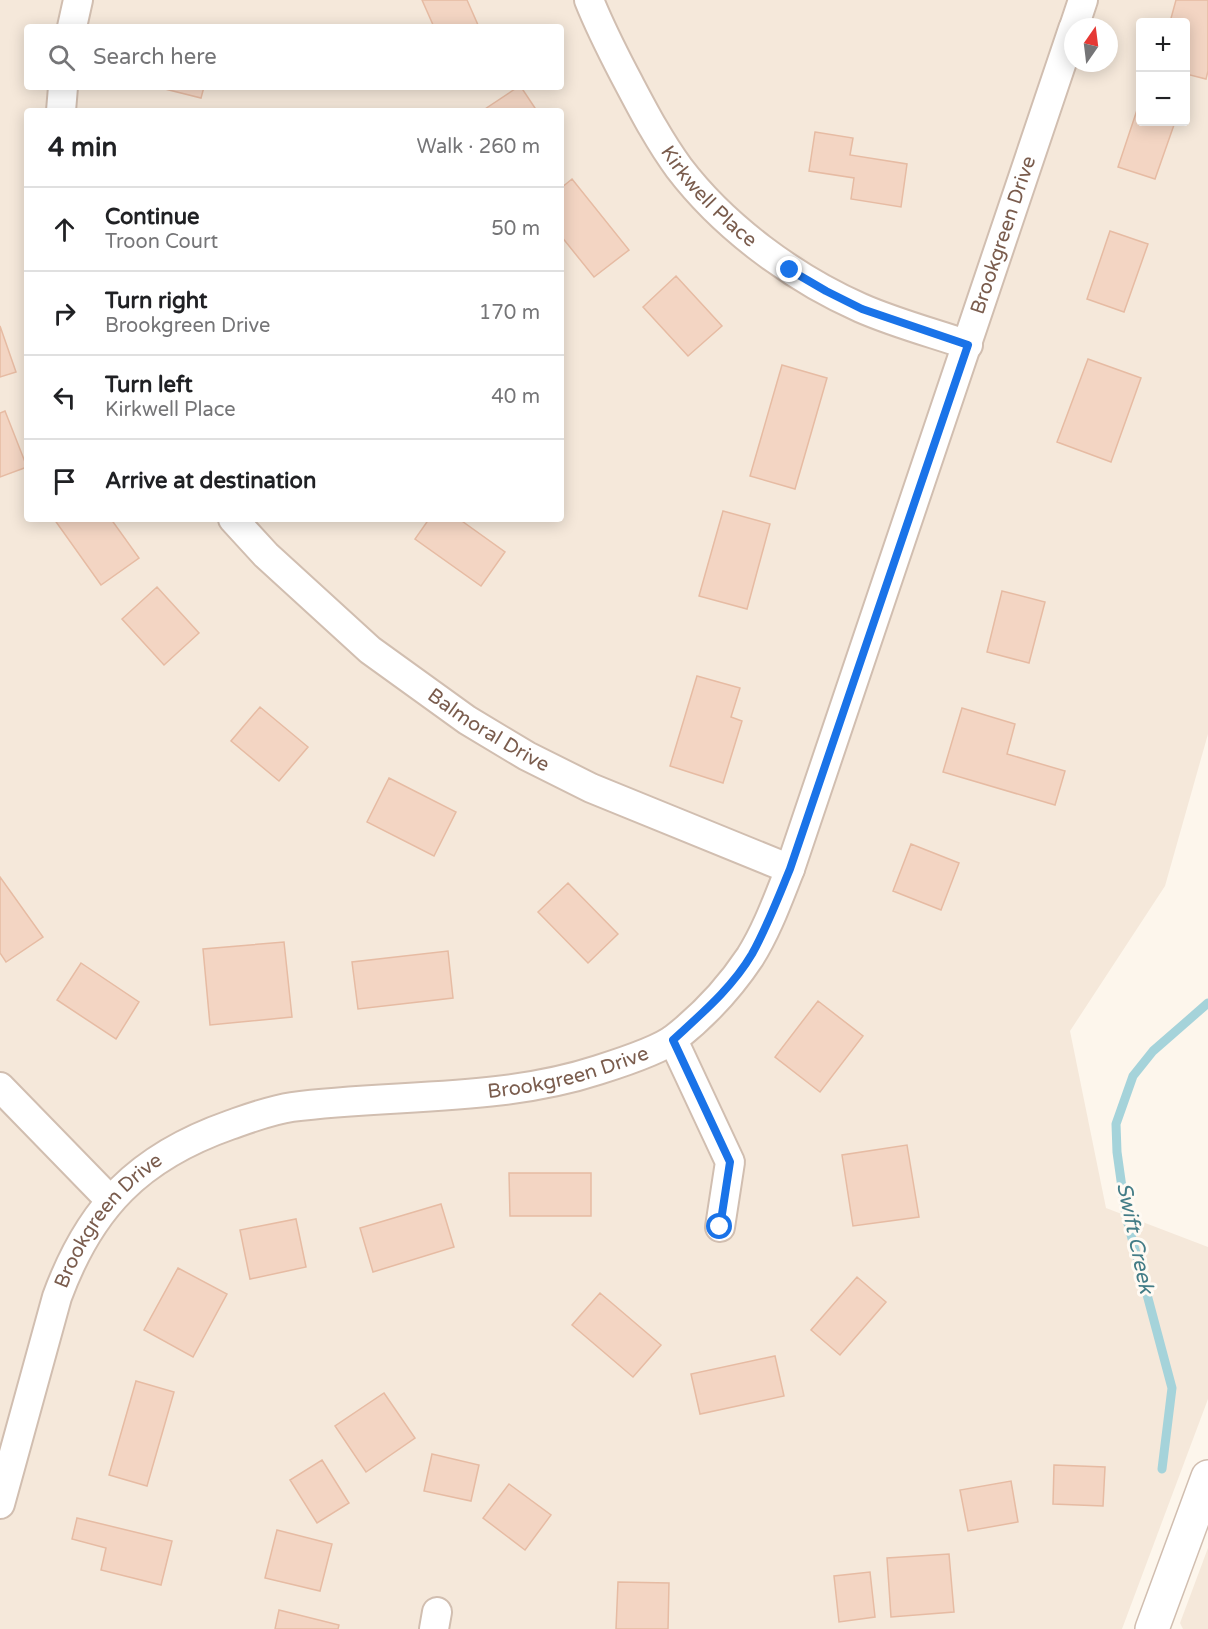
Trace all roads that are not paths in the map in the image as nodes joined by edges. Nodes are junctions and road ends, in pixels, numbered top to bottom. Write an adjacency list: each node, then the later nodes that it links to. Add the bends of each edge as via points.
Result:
1 (78, 0): 5 (street)
2 (589, 0): 9 (street, Kirkwell Place, via 653,129 709,203 790,270 826,291 862,309)
3 (1083, 0): 4 (street, Brookgreen Drive)
4 (1077, 18)
5 (73, 24)
6 (1064, 55): 9 (street, Brookgreen Drive)
7 (63, 90): 8 (street)
8 (61, 108)
9 (968, 345): 11 (street, Brookgreen Drive)
10 (236, 522): 11 (street, Balmoral Drive, via 370,651 467,720 591,788)
11 (790, 869): 12 (street, Brookgreen Drive, via 751,956 734,980)
12 (673, 1040): 14 (street, Brookgreen Drive, via 617,1064 525,1088 290,1108 249,1119 212,1132 155,1161); 15 (street, via 730,1162)
13 (0, 1086): 14 (street)
14 (110, 1200): 17 (street, Brookgreen Drive, via 78,1248 57,1297)
15 (720, 1227)
16 (1208, 1477): 18 (street)
17 (0, 1504)
18 (1152, 1629)

